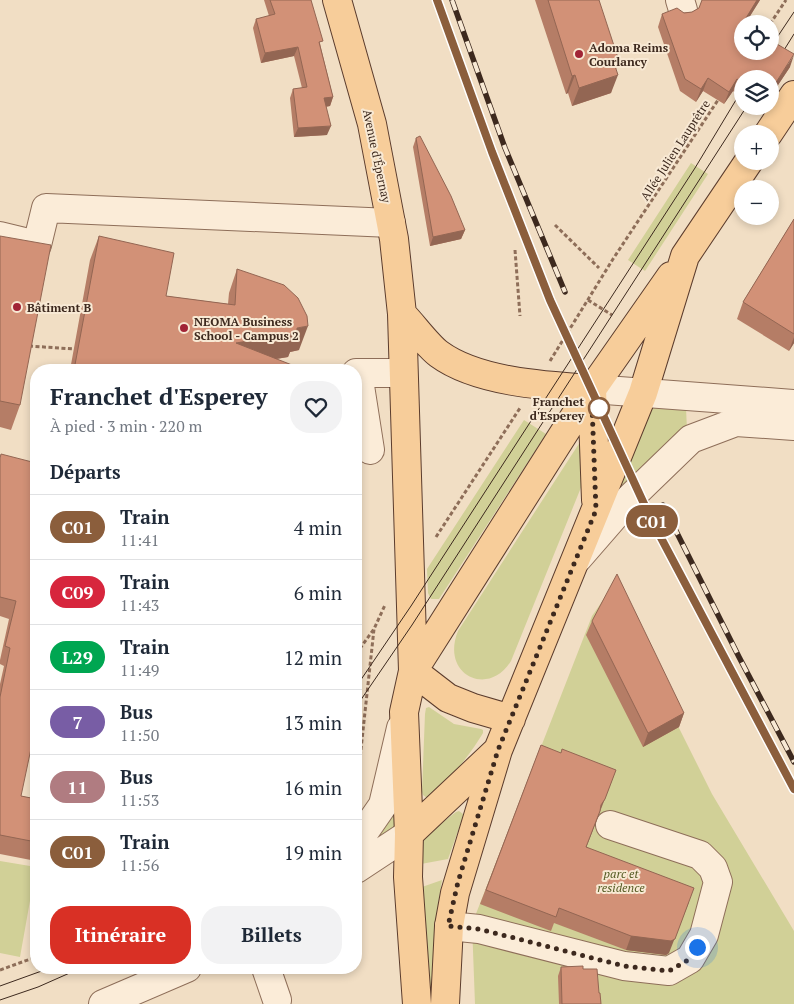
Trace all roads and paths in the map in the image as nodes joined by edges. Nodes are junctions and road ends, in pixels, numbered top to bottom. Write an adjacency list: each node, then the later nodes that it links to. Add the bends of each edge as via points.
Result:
1 (337, 0): 8 (main road, Avenue d'Épernay, via 372,124)
2 (786, 0): 3 (path)
3 (776, 15)
4 (724, 92): 18 (path, Allée Julien Lauprêtre)
5 (794, 95): 6 (main road)
6 (774, 125)
7 (743, 170): 12 (main road)
8 (391, 223): 10 (street, via 46,208 37,245); 14 (main road, Avenue d'Épernay)
9 (554, 225): 13 (path)
10 (0, 236)
11 (515, 250): 15 (path)
12 (685, 256): 21 (main road); 22 (main road)
13 (599, 268)
14 (402, 314): 20 (main road, Avenue d'Épernay); 21 (main road, via 439,354 467,369 535,385)
15 (520, 316)
16 (27, 346): 17 (path)
17 (74, 349)
18 (547, 365)
19 (362, 373): 20 (street)
20 (403, 373): 34 (main road, Avenue d'Épernay)
21 (592, 389): 22 (street); 28 (main road); 34 (main road)
22 (643, 393): 24 (street); 28 (main road)
23 (362, 403): 27 (street)
24 (794, 404)
25 (522, 405): 29 (path)
26 (794, 426): 30 (street, via 736,422 691,439 631,497)
27 (370, 450)
28 (596, 510): 30 (main road)
29 (431, 545)
30 (575, 562): 36 (main road)
31 (389, 603): 32 (path, via 384,606)
32 (374, 629): 33 (path); 37 (path)
33 (362, 646)
34 (413, 671): 35 (main road); 36 (main road, via 448,698)
35 (404, 712): 40 (main road); 41 (street, via 383,805)
36 (511, 718): 38 (main road)
37 (362, 740)
38 (498, 750): 40 (main road); 43 (main road)
39 (610, 825): 43 (street, via 700,855 713,868 718,882 704,935 690,959 669,971 624,966 479,929)
40 (409, 834): 42 (street); 50 (main road, via 408,877)
41 (362, 835)
42 (362, 865)
43 (448, 926): 51 (main road)
44 (30, 959): 45 (path)
45 (0, 970)
46 (173, 974): 49 (street)
47 (269, 974): 48 (street)
48 (283, 1000)
49 (103, 1004)
50 (417, 1004)
51 (445, 1004)

